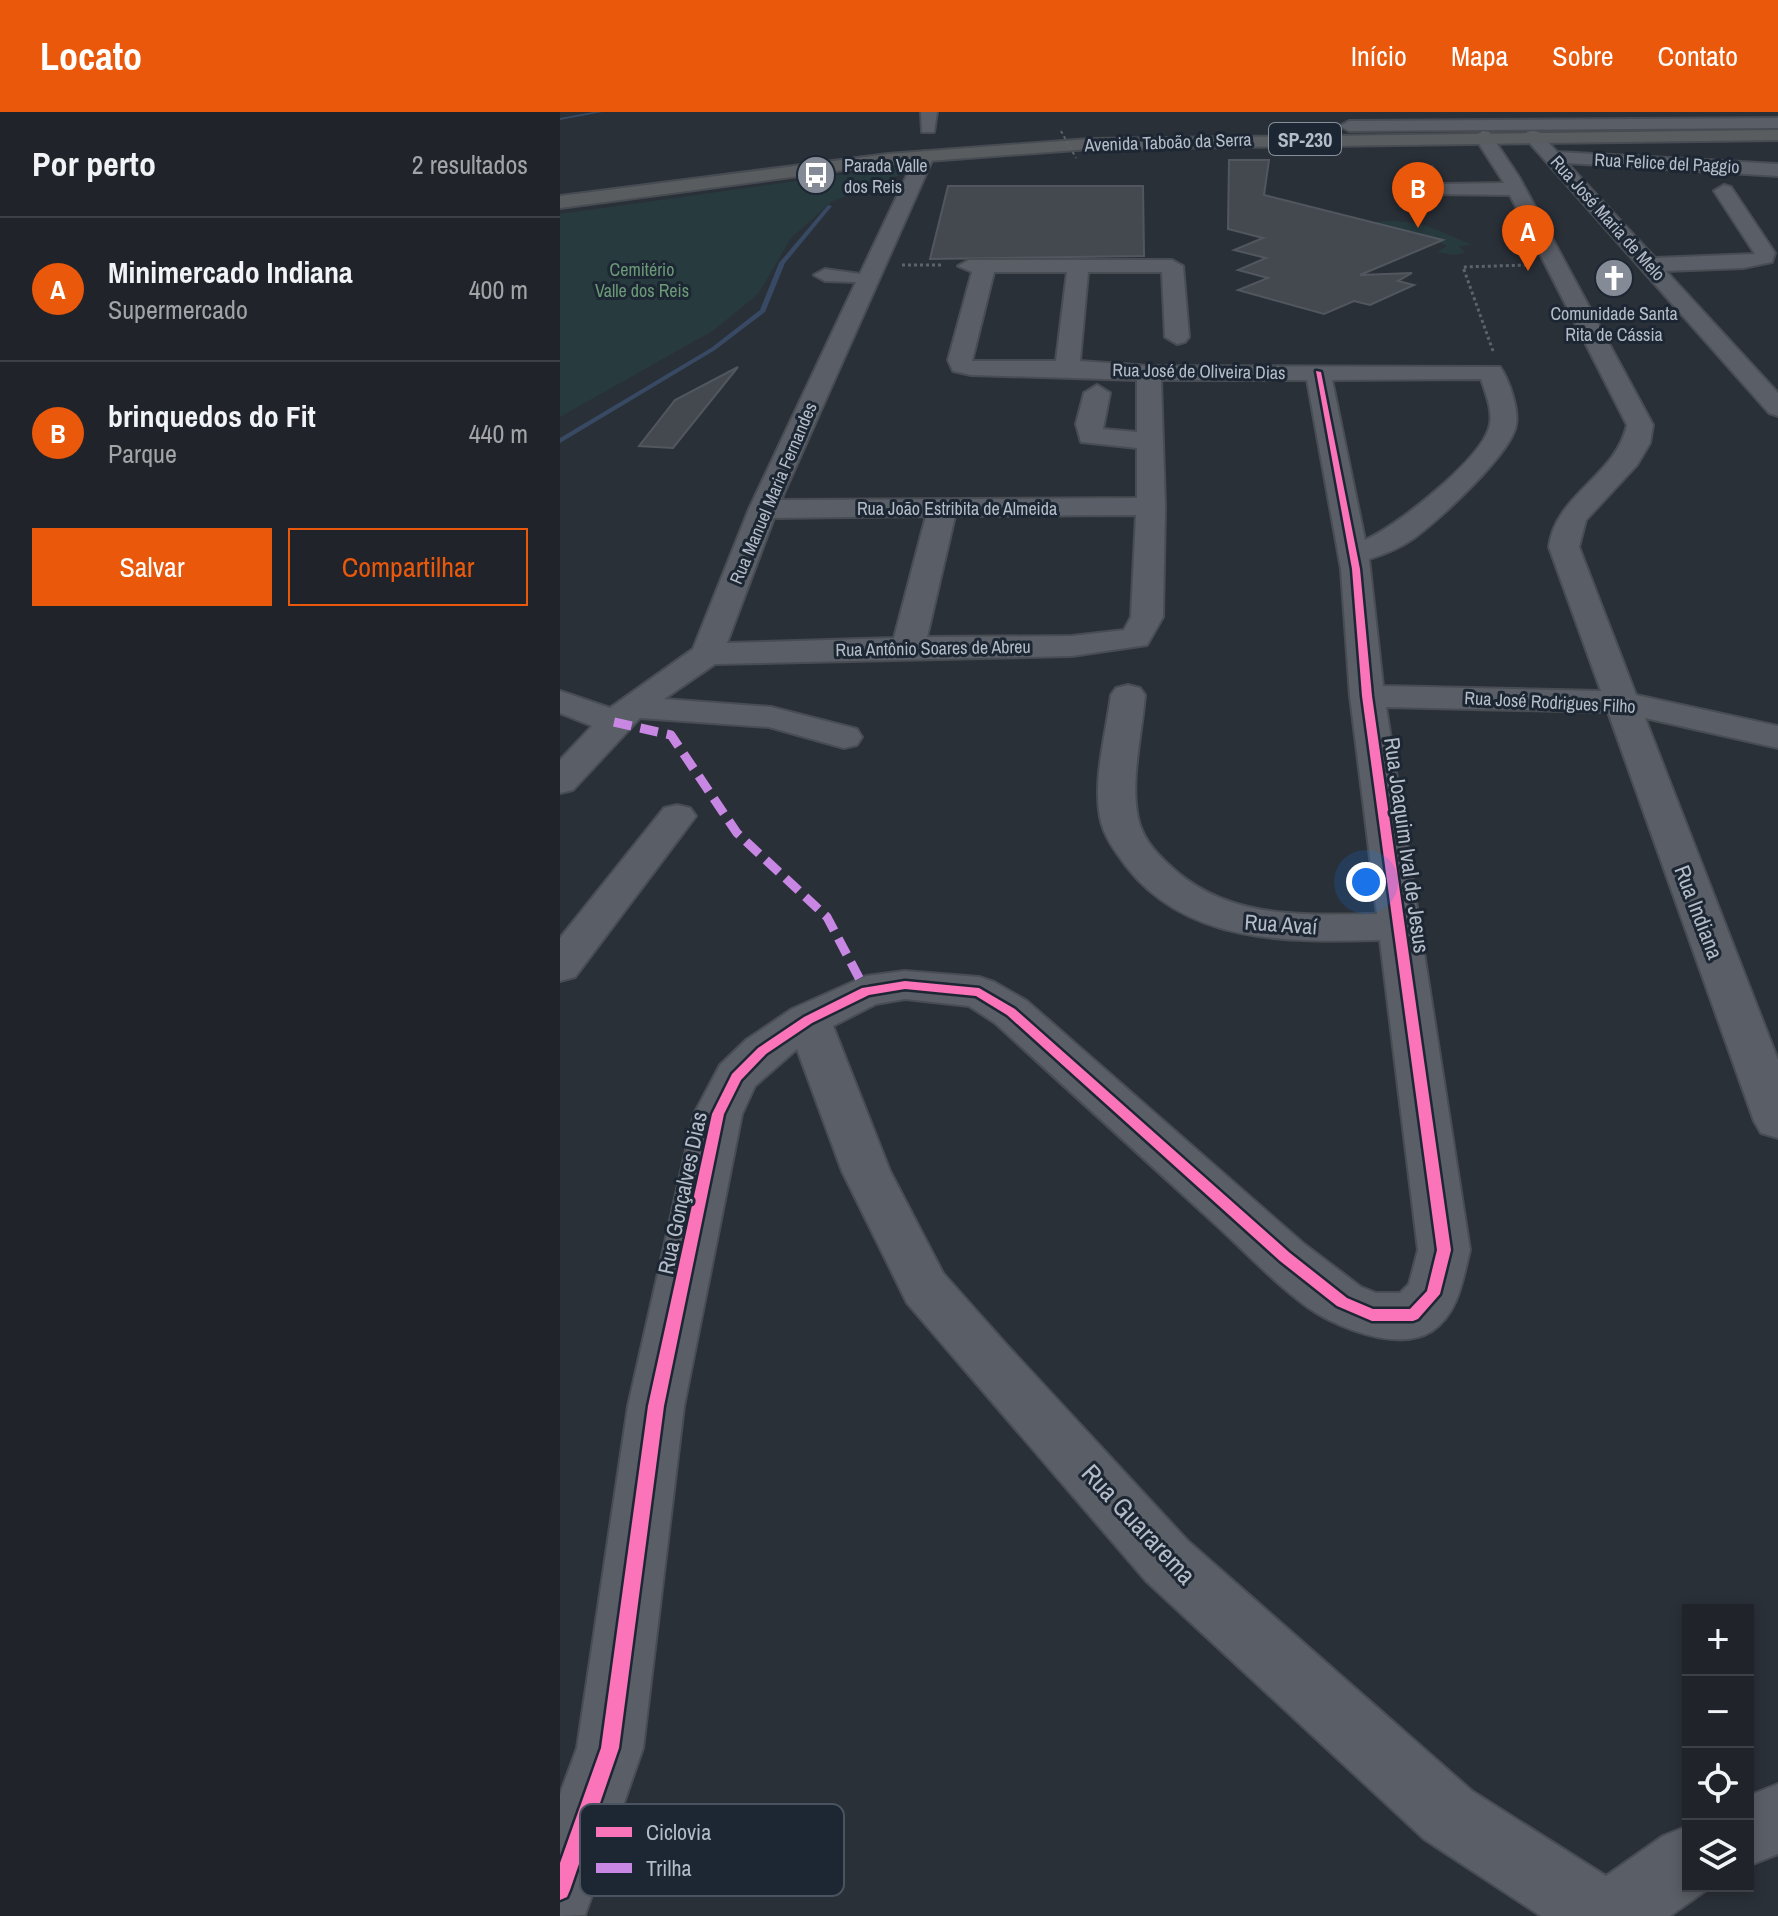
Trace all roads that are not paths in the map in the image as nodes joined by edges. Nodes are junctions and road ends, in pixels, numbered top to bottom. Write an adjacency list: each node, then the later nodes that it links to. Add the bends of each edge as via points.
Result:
1 (1451, 121): 2 (street); 3 (highway, Avenida Taboão da Serra / SP-230); 5 (highway, Avenida Taboão da Serra / SP-230, via 1153,136); 5 (highway)
2 (1778, 123)
3 (1778, 132): 4 (highway, Avenida Taboão da Serra / SP-230)
4 (1533, 136): 6 (highway, Avenida Taboão da Serra / SP-230); 7 (street, Rua José Maria de Melo)
5 (922, 140): 6 (highway, Avenida Taboão da Serra / SP-230); 8 (highway, Avenida Taboão da Serra); 17 (street, Rua Manuel Maria Fernandes)
6 (1488, 144): 7 (street, Rua Felice del Paggio); 11 (street)
7 (1552, 154): 9 (street, Rua Felice del Paggio); 15 (street, Rua José Maria de Melo)
8 (830, 163): 13 (highway, Avenida Taboão da Serra); 14 (highway, via 835,169 823,174 776,181)
9 (1778, 170)
10 (1425, 171): 11 (street, via 1436,190)
11 (1516, 189): 35 (street, Rua Indiana, via 1640,425 1633,454 1562,538)
12 (1724, 191): 15 (street, via 1765,258)
13 (560, 195)
14 (560, 202)
15 (1650, 265): 24 (street, Rua José Maria de Melo)
16 (1078, 267): 19 (street, via 1172,266); 20 (street); 20 (street, Rua José de Oliveira Dias, via 976,267 960,360 971,368)
17 (872, 269): 18 (street); 28 (street, Rua Manuel Maria Fernandes)
18 (825, 275)
19 (1177, 337)
20 (1067, 368): 22 (street, Rua José de Oliveira Dias)
21 (1318, 372): 22 (street, Rua José de Oliveira Dias); 29 (street, Rua Joaquim Ival de Jesus); 29 (street, Rua José de Oliveira Dias, via 1491,372 1503,419 1498,439 1460,482 1405,531)
22 (1149, 373): 25 (street)
23 (1097, 393): 25 (street, via 1090,436)
24 (1778, 408)
25 (1150, 441): 26 (street)
26 (1151, 506): 27 (street, Rua João Estribita de Almeida); 31 (street)
27 (943, 508): 28 (street, Rua João Estribita de Almeida); 30 (street)
28 (763, 509): 32 (street, Rua Manuel Maria Fernandes)
29 (1354, 554): 33 (street, Rua Joaquim Ival de Jesus)
30 (908, 647): 31 (street, Rua Antônio Soares de Abreu, via 1072,646); 32 (street, Rua Antônio Soares de Abreu)
31 (1136, 653): 41 (street, Rua Avaí, via 1118,816 1131,847 1158,881 1194,907 1264,927)
32 (707, 654): 36 (street)
33 (1367, 696): 35 (street, Rua José Rodrigues Filho); 41 (street, Rua Joaquim Ival de Jesus)
34 (560, 701): 36 (street)
35 (1620, 702): 38 (street, Rua José Rodrigues Filho); 44 (street, Rua Indiana)
36 (622, 715): 37 (street, via 771,717); 39 (street)
37 (844, 737)
38 (1778, 737)
39 (560, 782)
40 (677, 816): 42 (street)
41 (1397, 927): 45 (street, Rua Joaquim Ival de Jesus, via 1444,1250 1433,1294)
42 (560, 967)
43 (808, 1020): 45 (street, Rua Gonçalves Dias, via 866,991 905,985 979,992 1011,1012 1342,1302 1372,1315); 46 (street, Rua Gonçalves Dias, via 762,1051 736,1077 718,1114 656,1406 610,1748); 52 (street, Rua Guararema, via 866,1171 925,1288 987,1360 1167,1561 1448,1815)
44 (1778, 1121)
45 (1413, 1315)
46 (590, 1804)
47 (1778, 1818): 48 (street)
48 (1754, 1829)
49 (580, 1833): 51 (street, Rua Gonçalves Dias)
50 (1682, 1865): 52 (street)
51 (560, 1890)
52 (1607, 1916)

